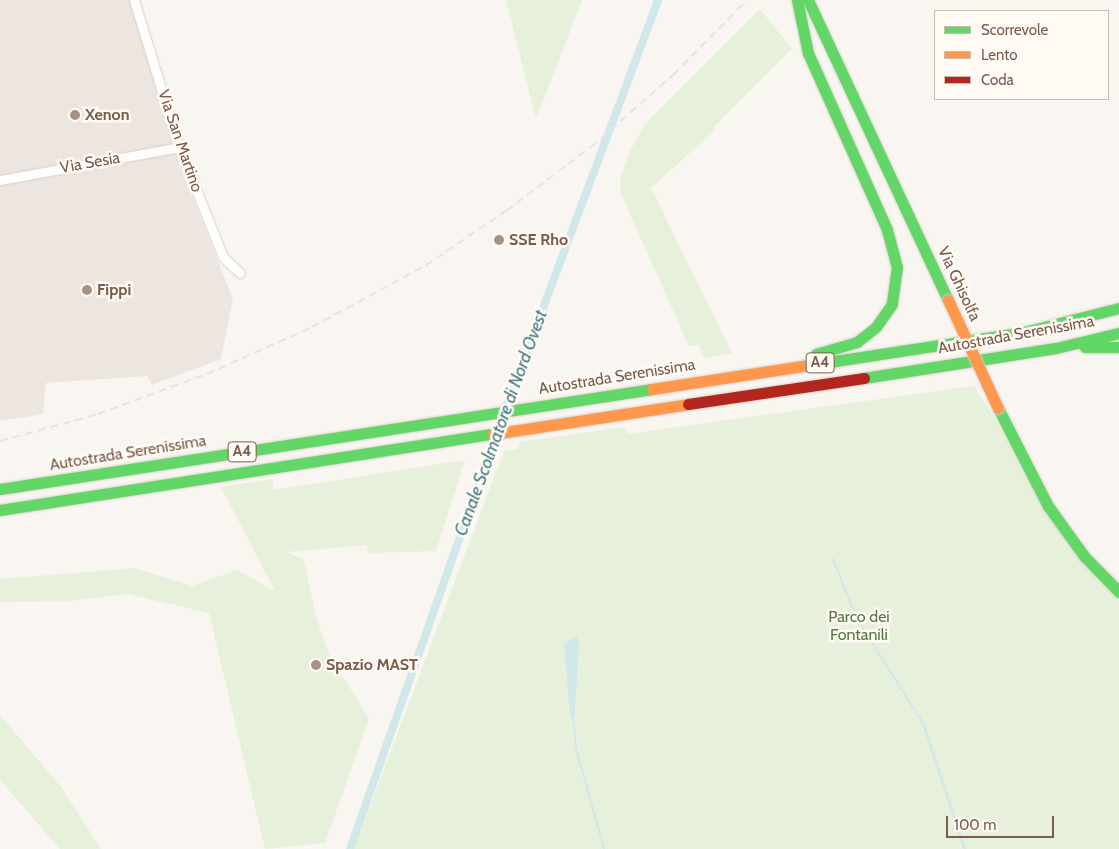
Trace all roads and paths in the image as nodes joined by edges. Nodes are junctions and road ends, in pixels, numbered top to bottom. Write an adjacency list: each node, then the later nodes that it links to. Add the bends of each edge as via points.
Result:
1 (134, 0): 4 (street, Via San Martino)
2 (797, 0): 11 (main road, via 808,53 892,243 897,280 892,304 867,335 844,348 773,360)
3 (808, 0): 14 (main road, Via Ghisolfa, bridge, via 998,408 1052,512 1084,556)
4 (179, 147): 5 (street, Via Sesia); 6 (street, Via San Martino, via 223,257)
5 (0, 180)
6 (240, 273)
7 (1119, 308): 11 (main road, Autostrada Serenissima / A4, via 1024,332)
8 (1119, 333): 10 (main road, Autostrada Serenissima / A4)
9 (1119, 347): 10 (main road)
10 (1056, 348): 13 (main road, Autostrada Serenissima / A4)
11 (668, 385): 12 (main road, Autostrada Serenissima / A4)
12 (0, 489)
13 (0, 510)
14 (1119, 592)

